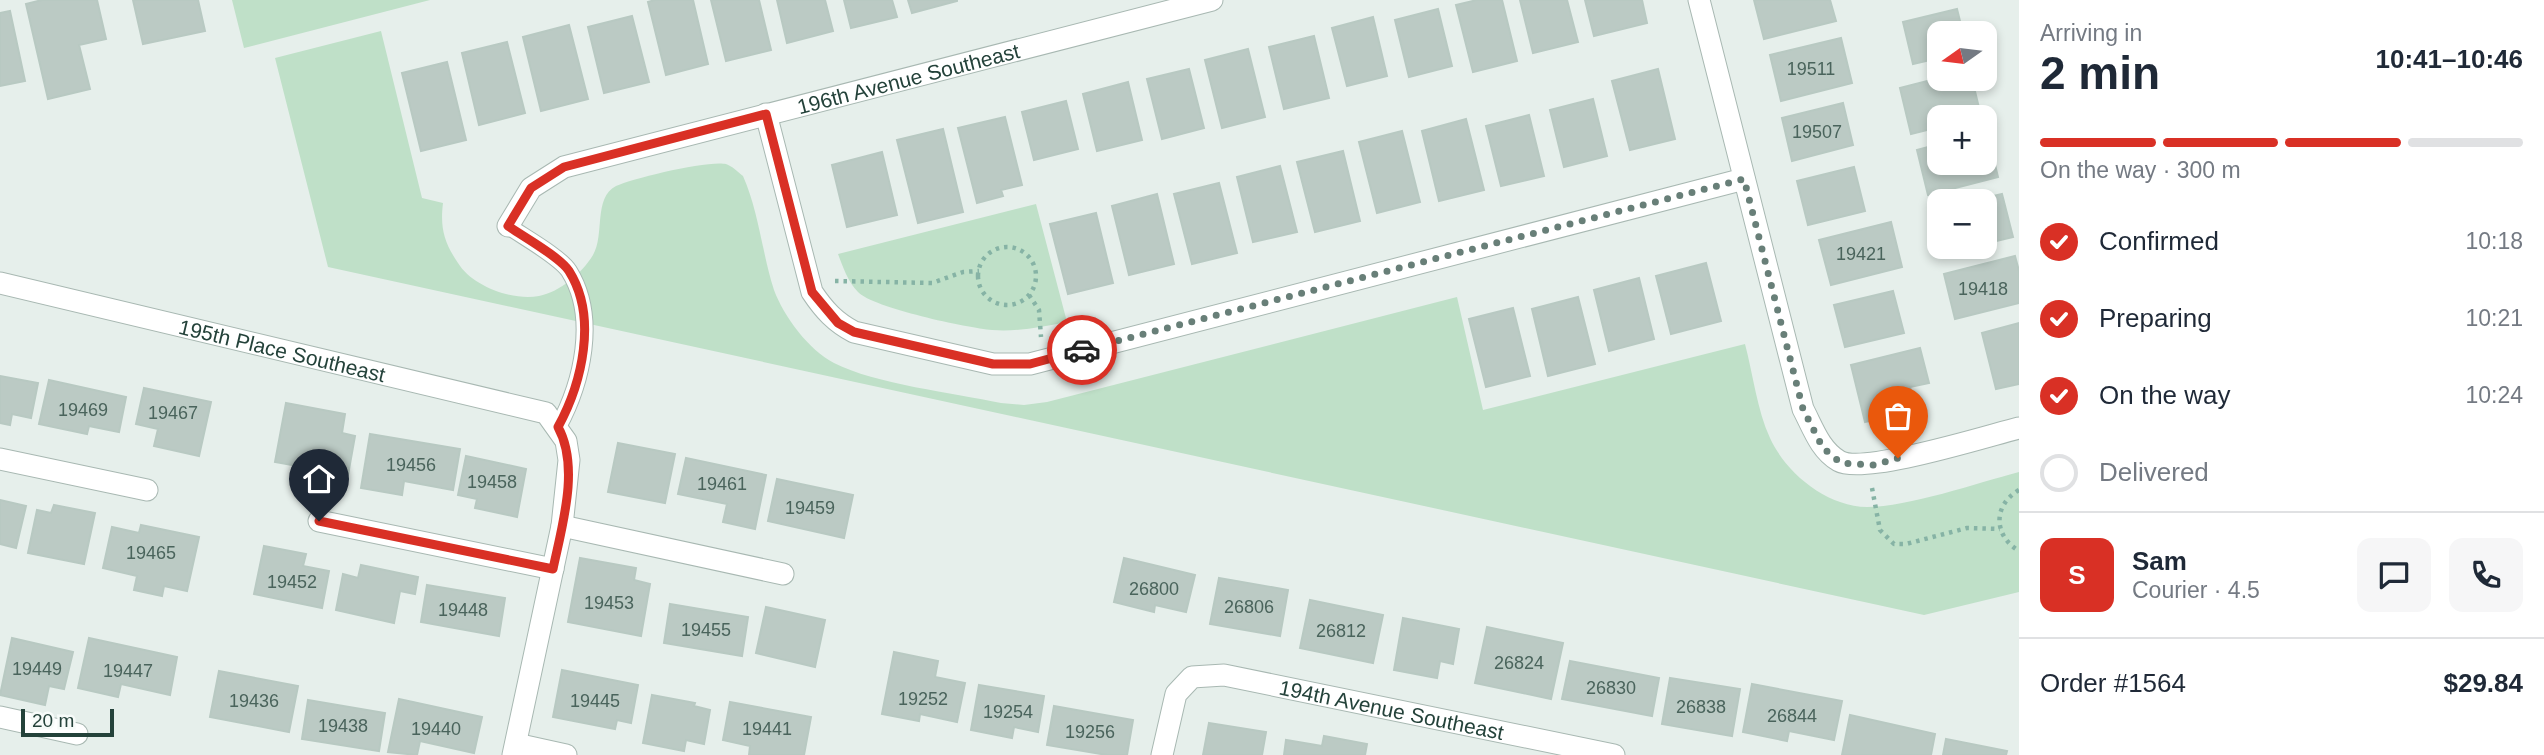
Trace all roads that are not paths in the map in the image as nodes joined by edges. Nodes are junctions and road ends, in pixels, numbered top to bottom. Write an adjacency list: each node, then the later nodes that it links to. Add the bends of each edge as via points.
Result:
1 (1212, 0): 3 (street, 196th Avenue Southeast)
2 (1699, 0): 4 (street)
3 (766, 114): 4 (street, via 810,286 824,309 854,332 993,364 1030,364); 5 (street, 196th Avenue Southeast, via 564,167 531,188)
4 (1744, 179): 8 (street, via 1803,409 1823,448 1841,463 1866,464)
5 (508, 226): 7 (lane, via 568,269 582,300 585,315 578,383)
6 (0, 284): 7 (street, 195th Place Southeast, via 531,407 546,413)
7 (558, 427): 12 (street, via 569,460)
8 (2019, 428)
9 (0, 458): 10 (street)
10 (147, 490)
11 (319, 521): 13 (street)
12 (562, 526): 13 (street); 14 (street)
13 (553, 569): 17 (street)
14 (783, 574)
15 (0, 717): 16 (street)
16 (76, 734)
17 (514, 749): 18 (street)
18 (566, 755)
19 (1161, 755): 20 (street, 194th Avenue Southeast, via 1176,694 1192,677 1224,675)
20 (1614, 755)

